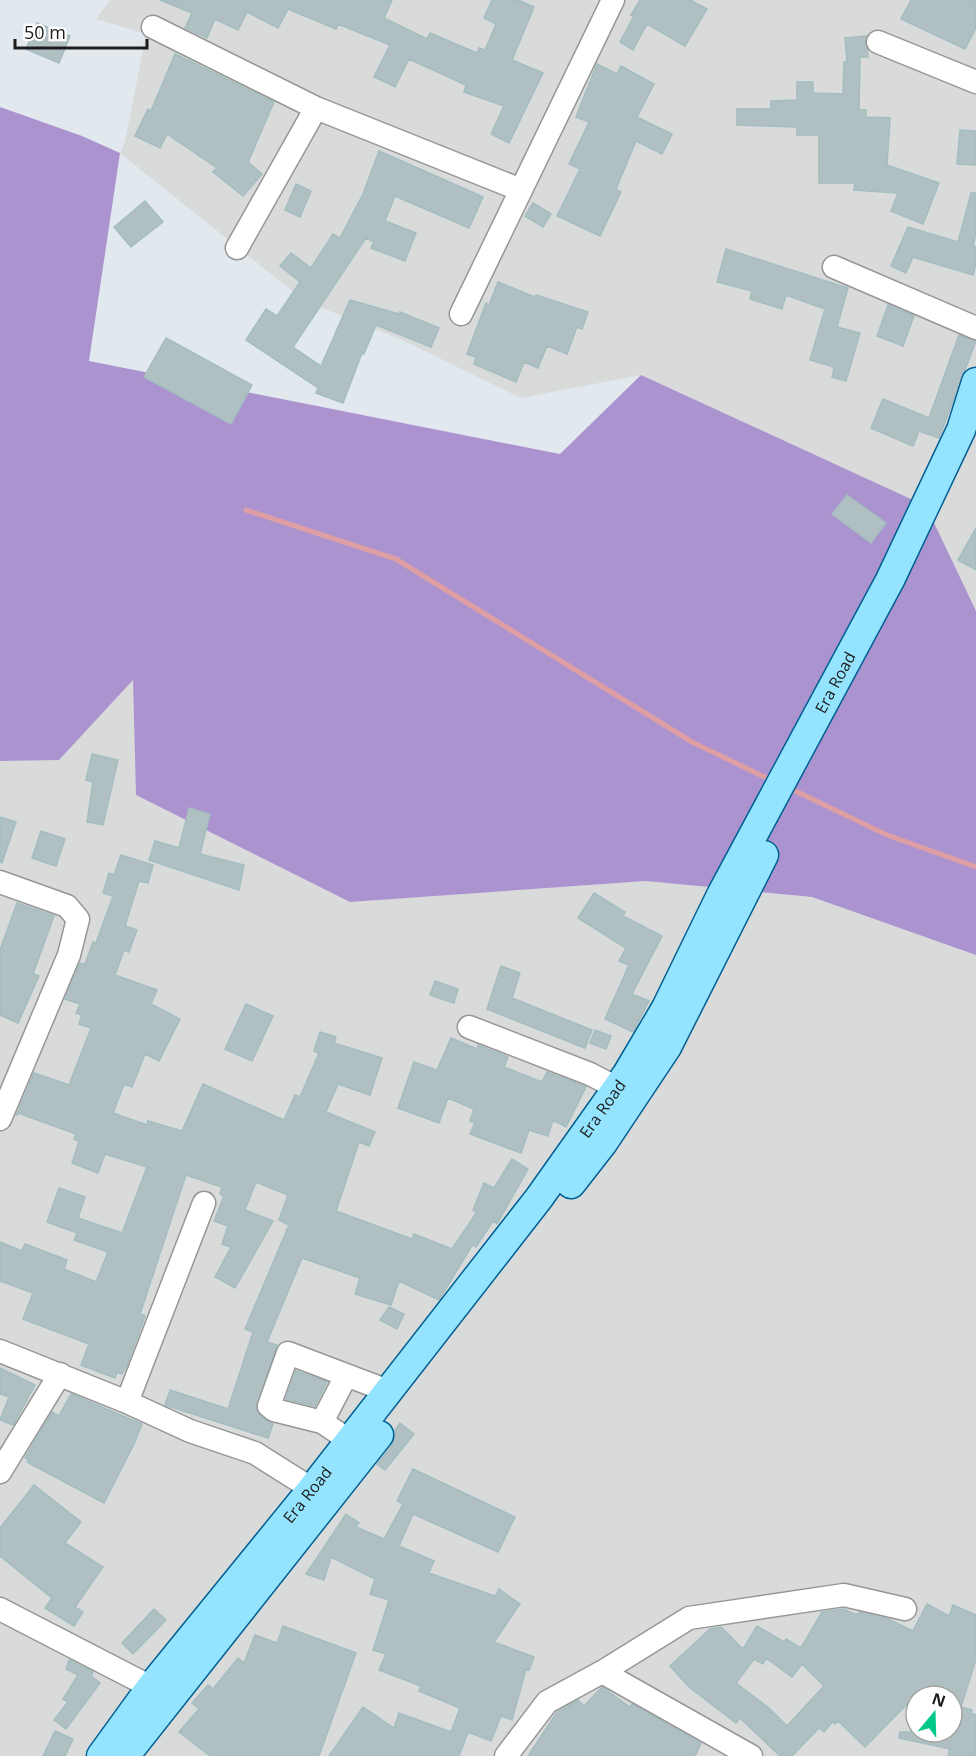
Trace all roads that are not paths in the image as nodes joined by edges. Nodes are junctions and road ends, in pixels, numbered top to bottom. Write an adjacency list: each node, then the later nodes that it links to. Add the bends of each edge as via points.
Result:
1 (614, 0): 6 (street)
2 (153, 27): 5 (street)
3 (878, 42): 4 (street)
4 (976, 82)
5 (316, 108): 6 (street); 7 (street)
6 (521, 190): 9 (street)
7 (237, 248)
8 (834, 267): 10 (street)
9 (461, 314)
10 (976, 328)
11 (976, 382): 13 (main road, Era Road)
12 (976, 442): 13 (main road)
13 (910, 557): 14 (main road, Era Road, via 869,620)
14 (776, 810): 17 (main road, Era Road); 35 (main road, via 718,950 667,1047 603,1143 367,1451)
15 (0, 882): 18 (street, via 67,906 78,919 69,955)
16 (469, 1027): 17 (street)
17 (617, 1088): 23 (main road, Era Road, via 539,1198)
18 (1, 1115)
19 (204, 1203): 24 (street)
20 (0, 1351): 21 (street)
21 (60, 1374): 24 (street); 27 (street)
22 (346, 1376): 23 (street); 25 (street); 25 (street, via 293,1353 285,1357 269,1406)
23 (388, 1391): 26 (main road, Era Road)
24 (127, 1402): 28 (street, via 190,1431 255,1453)
25 (322, 1422): 26 (street)
26 (350, 1441): 28 (main road, Era Road)
27 (0, 1472)
28 (312, 1489): 32 (main road, Era Road)
29 (0, 1609): 32 (street)
30 (905, 1609): 31 (street, via 844,1595 689,1618)
31 (602, 1672): 33 (street); 36 (street, via 547,1702)
32 (151, 1687): 34 (main road, Era Road)
33 (738, 1753)
34 (101, 1756)
35 (125, 1756)
36 (506, 1756)

